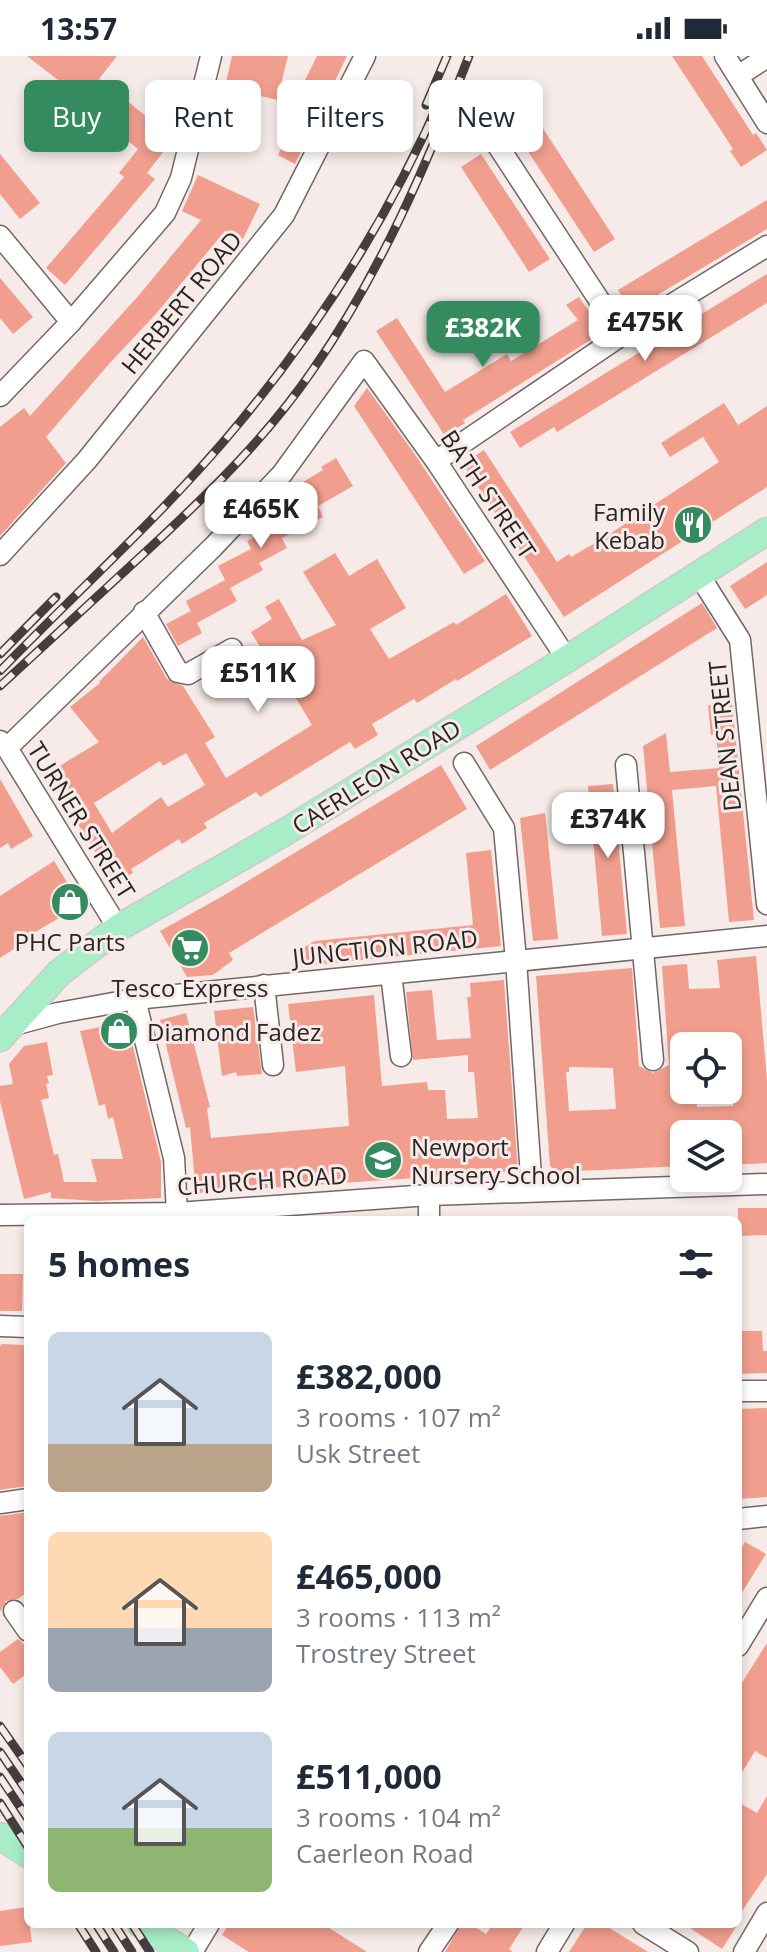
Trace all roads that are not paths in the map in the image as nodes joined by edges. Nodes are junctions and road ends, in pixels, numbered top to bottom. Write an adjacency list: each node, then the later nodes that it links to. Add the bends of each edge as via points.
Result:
1 (211, 56): 10 (street, via 177,192)
2 (365, 56): 15 (street, HERBERT ROAD, via 284,215 87,460)
3 (725, 56): 5 (street)
4 (767, 57): 5 (street)
5 (738, 76): 6 (street)
6 (767, 123)
7 (502, 152): 11 (street)
8 (0, 236): 10 (street)
9 (767, 246): 11 (street)
10 (71, 322): 12 (street)
11 (622, 335): 13 (street)
12 (4, 385)
13 (436, 461): 17 (street, BATH STREET, via 364,361 282,474); 19 (street, BATH STREET)
14 (767, 531): 16 (main road, CAERLEON ROAD)
15 (0, 555)
16 (699, 575): 19 (main road, CAERLEON ROAD); 23 (street, DEAN STREET, via 740,640)
17 (144, 612): 18 (street, via 178,672 188,674); 20 (street)
18 (232, 649)
19 (567, 659): 24 (main road, CAERLEON ROAD)
20 (4, 745): 24 (street, TURNER STREET)
21 (464, 763): 27 (street, via 504,828)
22 (626, 765): 26 (street)
23 (767, 904)
24 (118, 928): 31 (main road, CAERLEON ROAD, via 59,973)
25 (767, 936): 26 (street, JUNCTION ROAD)
26 (642, 950): 27 (street, JUNCTION ROAD); 33 (street)
27 (516, 960): 28 (street, JUNCTION ROAD); 36 (street)
28 (391, 974): 29 (street, JUNCTION ROAD); 32 (street)
29 (264, 985): 30 (street, JUNCTION ROAD); 34 (street)
30 (135, 999): 31 (street, JUNCTION ROAD, via 58,1013); 39 (street, via 174,1158)
31 (5, 1032)
32 (401, 1056)
33 (653, 1060)
34 (273, 1065)
35 (767, 1184): 36 (street, CHURCH ROAD)
36 (532, 1191): 37 (street, CHURCH ROAD)
37 (429, 1195): 39 (street, CHURCH ROAD); 42 (street)
38 (1, 1210): 40 (street, CHURCH ROAD)
39 (177, 1213): 41 (street, CHURCH ROAD)
40 (33, 1216)
41 (97, 1216)
42 (429, 1216)
43 (0, 1326): 44 (street)
44 (24, 1327)
45 (742, 1391): 46 (street)
46 (767, 1391)
47 (24, 1500): 48 (street)
48 (0, 1503)
49 (767, 1516): 50 (street)
50 (742, 1519)
51 (767, 1598): 54 (street)
52 (14, 1611): 53 (street)
53 (24, 1625)
54 (742, 1639)
55 (0, 1836): 56 (main road)
56 (24, 1851)
57 (767, 1913): 68 (street)
58 (147, 1928): 63 (main road)
59 (207, 1928): 64 (street)
60 (445, 1928): 65 (street)
61 (562, 1928): 66 (street)
62 (649, 1928): 67 (street)
63 (186, 1952)
64 (192, 1952)
65 (429, 1952)
66 (547, 1952)
67 (688, 1952)
68 (744, 1952)

